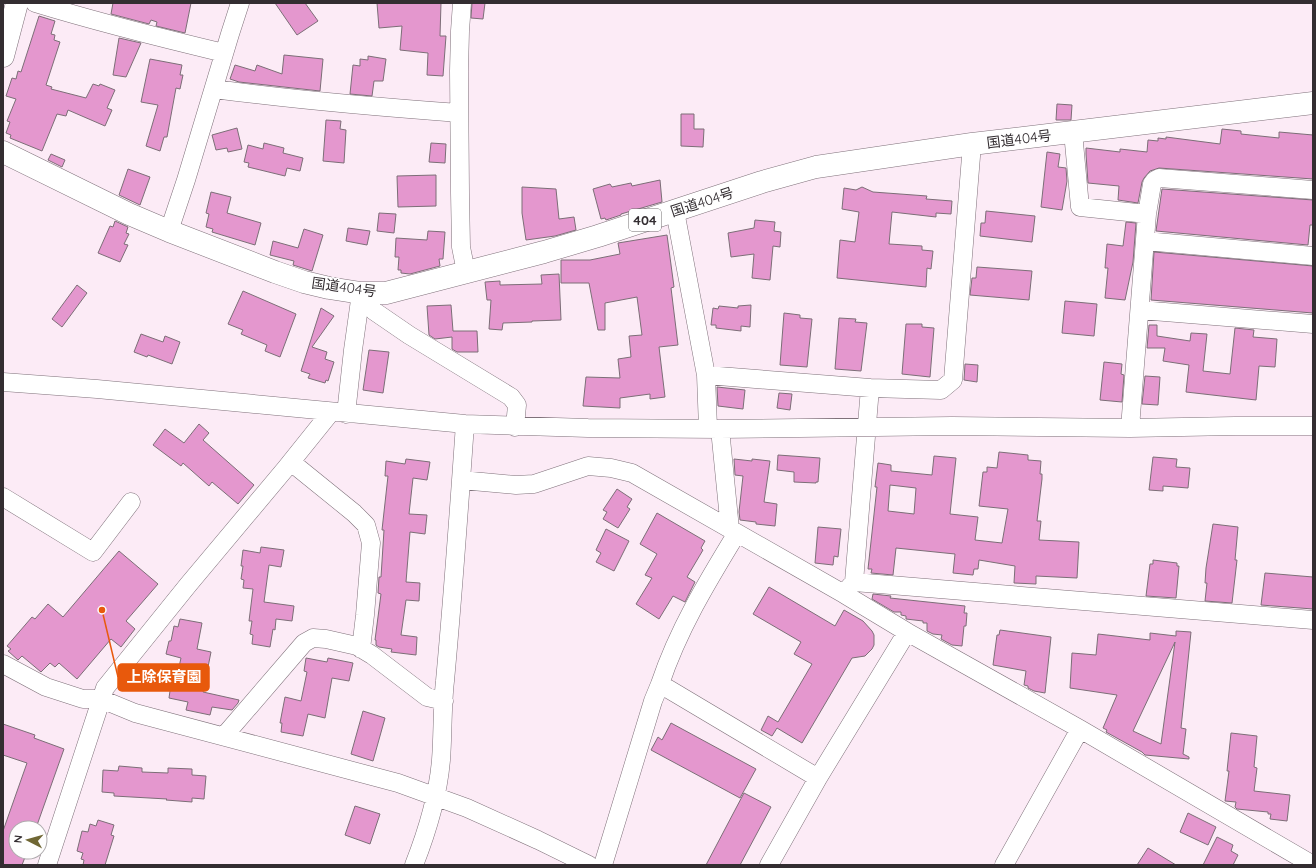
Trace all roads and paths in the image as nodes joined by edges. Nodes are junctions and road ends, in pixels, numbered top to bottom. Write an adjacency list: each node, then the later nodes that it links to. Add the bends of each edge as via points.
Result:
1 (17, 3): 6 (highway)
2 (35, 3): 5 (street, via 158,37)
3 (240, 3): 5 (street)
4 (462, 3): 9 (street)
5 (224, 52): 7 (street)
6 (3, 56)
7 (214, 89): 9 (street, via 345,104); 16 (street)
8 (1313, 103): 10 (highway, 国道404号 / 404)
9 (459, 113): 19 (street, via 461,247)
10 (1073, 132): 11 (highway, 国道404号 / 404); 15 (street, via 1080,207)
11 (972, 144): 14 (highway, 国道404号 / 404, via 816,167); 25 (street, via 953,380 941,390)
12 (3, 152): 16 (highway, 国道404号 / 404)
13 (1313, 190): 15 (street, via 1159,178 1152,184)
14 (675, 210): 19 (highway, 国道404号 / 404, via 552,250); 23 (street)
15 (1147, 214): 17 (street)
16 (169, 231): 20 (highway, 国道404号 / 404, via 304,282)
17 (1145, 241): 18 (street); 21 (street)
18 (1313, 256)
19 (466, 272): 20 (highway, 国道404号 / 404, via 386,293)
20 (361, 292): 26 (street, via 353,350); 29 (street, via 374,311 510,397 517,405)
21 (1140, 310): 22 (street); 31 (street)
22 (1313, 324)
23 (706, 375): 25 (street); 32 (street)
24 (3, 382): 26 (street)
25 (870, 388): 30 (street)
26 (339, 413): 27 (street); 33 (street)
27 (465, 424): 29 (street); 34 (street)
28 (1313, 426): 31 (street)
29 (515, 427): 32 (street)
30 (866, 428): 31 (street); 32 (street); 38 (street)
31 (1130, 428)
32 (714, 429): 37 (street)
33 (291, 462): 41 (street, via 366,525 371,543); 44 (street, via 105,688)
34 (461, 480): 37 (street, via 534,484 588,466 611,468 632,473); 45 (street)
35 (3, 497): 36 (street, via 92,552)
36 (131, 502)
37 (733, 531): 38 (street); 43 (street, via 683,626)
38 (849, 588): 39 (street); 40 (street)
39 (1313, 620)
40 (907, 632): 46 (street); 48 (street)
41 (361, 649): 45 (street, via 427,697); 47 (street, via 326,639 313,638 304,643)
42 (3, 664): 44 (street, via 46,686 83,699)
43 (660, 684): 48 (street); 53 (street)
44 (101, 699): 47 (street, via 135,713); 50 (street)
45 (444, 700): 49 (street, via 441,761)
46 (1080, 729): 55 (street); 56 (street)
47 (224, 736): 49 (street, via 398,783)
48 (818, 778): 54 (street)
49 (435, 796): 51 (street); 52 (street, via 467,808)
50 (47, 865)
51 (414, 865)
52 (589, 865)
53 (603, 865)
54 (769, 865)
55 (1004, 865)
56 (1313, 865)

